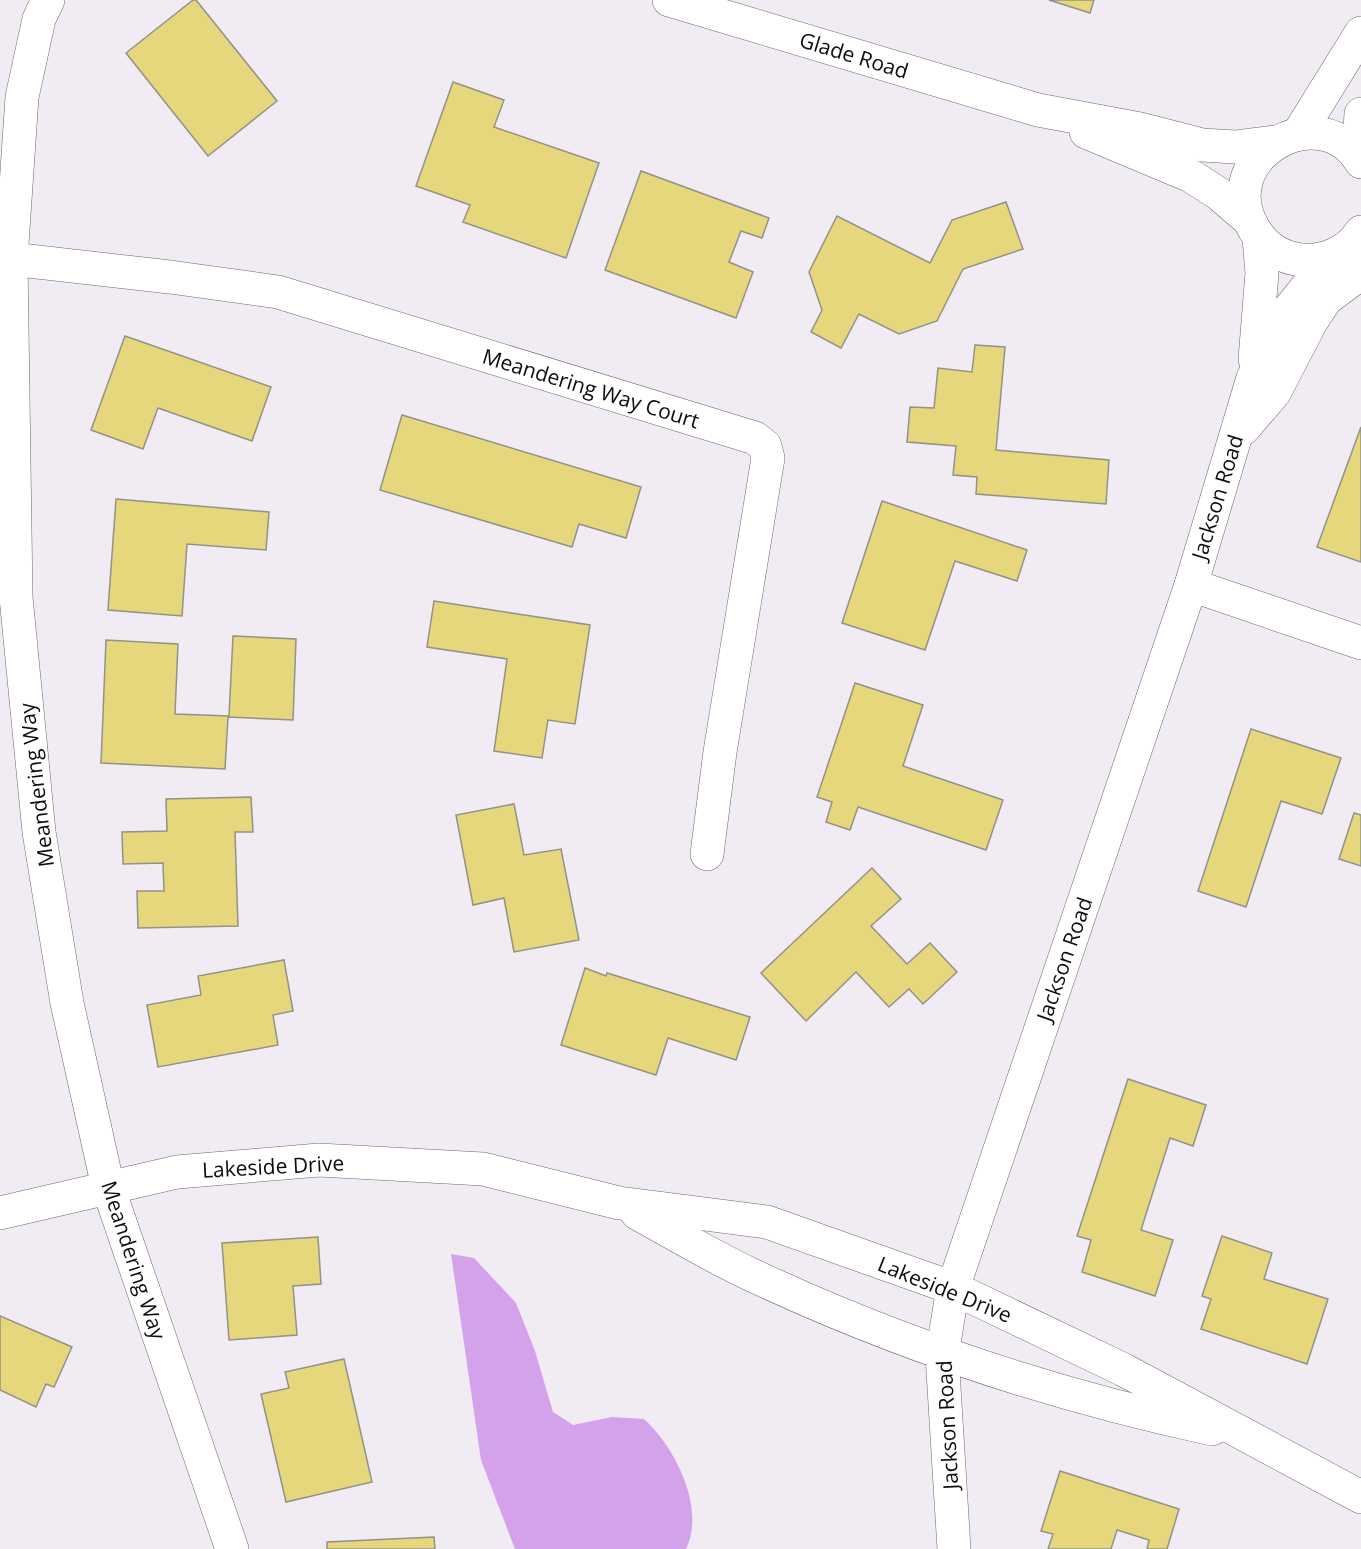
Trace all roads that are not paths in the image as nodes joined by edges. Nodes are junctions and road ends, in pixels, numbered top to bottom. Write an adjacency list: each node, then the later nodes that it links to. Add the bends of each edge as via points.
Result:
1 (48, 0): 10 (street, Meandering Way, via 39,20 22,97)
2 (669, 0): 4 (street, Glade Road)
3 (1361, 33): 6 (street, Jackson Road)
4 (1038, 110): 6 (street, Glade Road, via 1140,129 1202,146 1235,147); 8 (street, Glade Road, via 1191,176 1219,194)
5 (1361, 114): 7 (street)
6 (1287, 138): 7 (street, Glade Road, via 1321,134 1341,142); 8 (street, Jackson Road, via 1258,156 1247,176 1244,197)
7 (1359, 159)
8 (1254, 229): 9 (street, Glade Road, via 1274,251 1293,259 1313,261); 11 (street, Jackson Road, via 1262,273)
9 (1353, 251): 11 (street, Jackson Road, via 1286,313); 12 (street, via 1274,393)
10 (11, 259): 14 (street, Meandering Way); 16 (street, Meandering Way Court, via 278,292 755,438 765,446 768,458)
11 (1253, 378): 12 (street, Jackson Road)
12 (1234, 440): 13 (street, Jackson Road)
13 (1191, 585): 15 (street); 20 (street, Jackson Road)
14 (8, 598): 17 (street, Meandering Way, via 39,832 67,1003)
15 (1361, 643)
16 (707, 854)
17 (108, 1187): 18 (street, Lakeside Drive, via 177,1172 319,1160 483,1169); 19 (street, Lakeside Drive); 24 (street, Meandering Way)
18 (619, 1203): 20 (street, Lakeside Drive, via 767,1222); 21 (street, Lakeside Drive, via 751,1275)
19 (0, 1213)
20 (953, 1288): 21 (street, Jackson Road); 22 (street, Lakeside Drive, via 1124,1370)
21 (942, 1354): 22 (street, Lakeside Drive, via 1120,1409); 25 (street, Jackson Road)
22 (1250, 1437): 23 (street, Lakeside Drive)
23 (1361, 1497)
24 (232, 1549)
25 (954, 1549)

